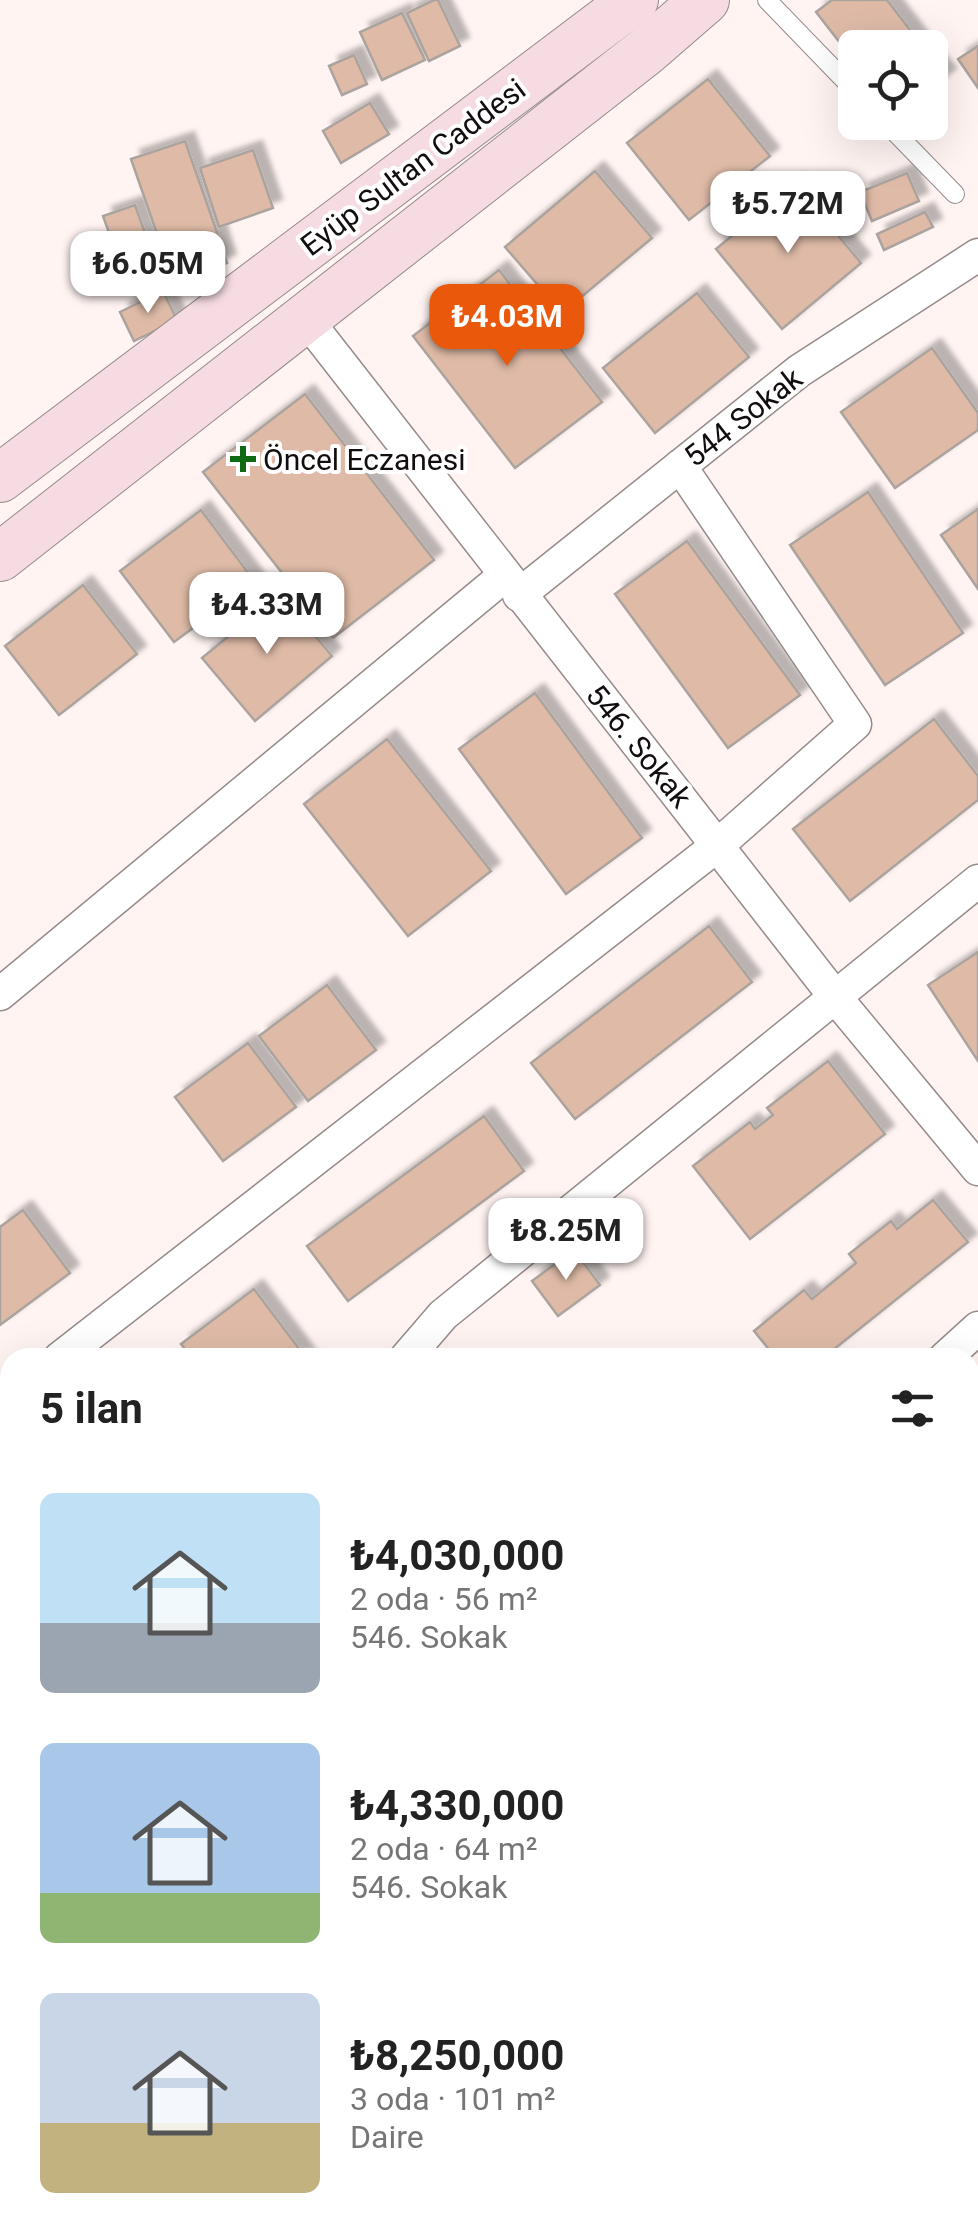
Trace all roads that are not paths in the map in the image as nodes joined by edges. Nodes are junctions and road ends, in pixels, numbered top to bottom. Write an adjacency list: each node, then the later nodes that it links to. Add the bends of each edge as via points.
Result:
1 (634, 0): 10 (main road, Eyüp Sultan Caddesi)
2 (705, 0): 8 (main road)
3 (766, 0): 4 (lane)
4 (838, 74)
5 (903, 140): 6 (lane)
6 (955, 194)
7 (978, 255): 9 (street, 544 Sokak, via 799,371)
8 (306, 319): 11 (main road); 12 (street, 546. Sokak)
9 (680, 466): 12 (street, 544 Sokak); 13 (street, via 855,724)
10 (0, 478)
11 (0, 557)
12 (512, 585): 13 (street, 546. Sokak); 15 (street, 544 Sokak)
13 (718, 844): 16 (street, 546. Sokak); 19 (street)
14 (978, 881): 16 (street)
15 (0, 994)
16 (836, 998): 17 (street, 546. Sokak); 20 (street, via 443,1315)
17 (978, 1169)
18 (978, 1328): 21 (street)
19 (73, 1348)
20 (415, 1348)
21 (956, 1348)

